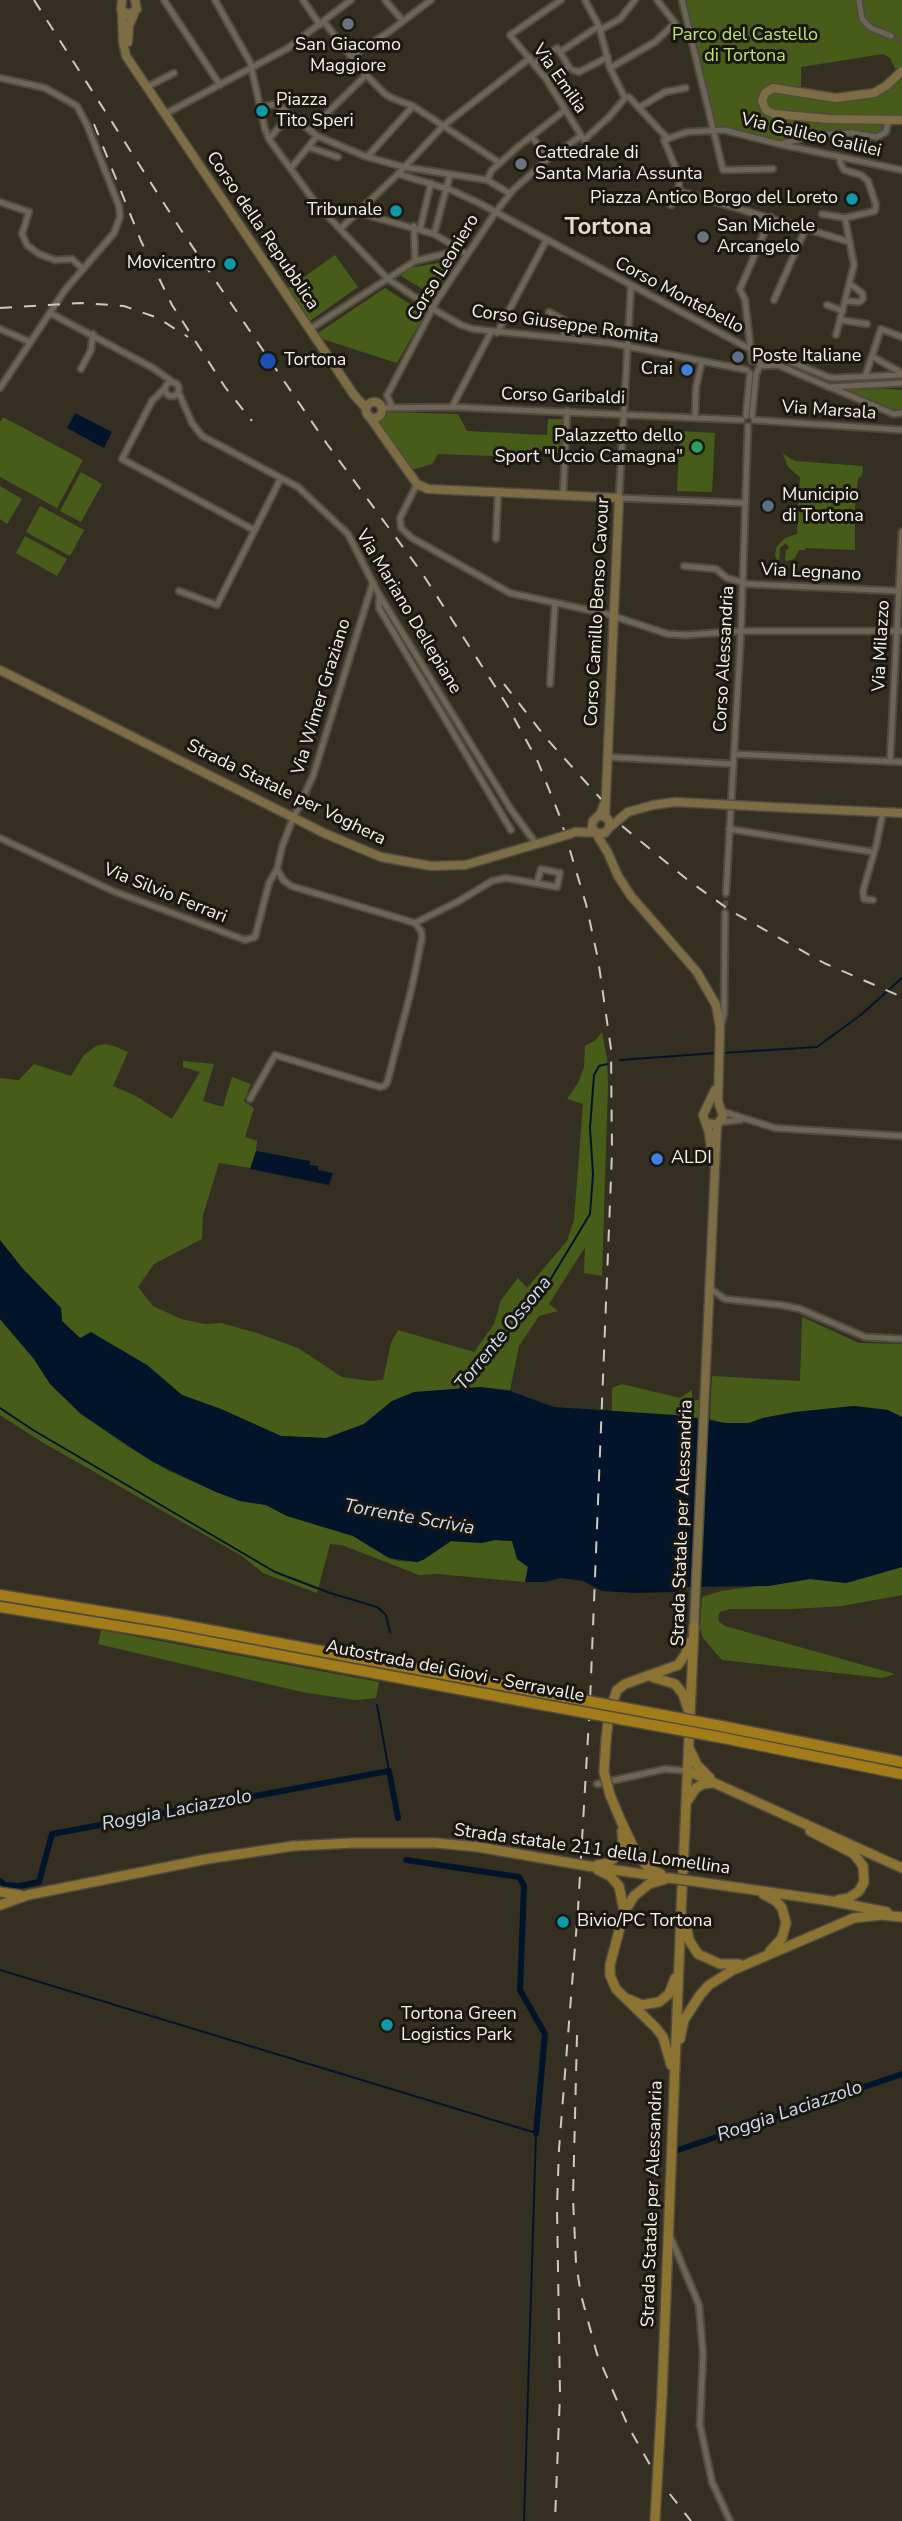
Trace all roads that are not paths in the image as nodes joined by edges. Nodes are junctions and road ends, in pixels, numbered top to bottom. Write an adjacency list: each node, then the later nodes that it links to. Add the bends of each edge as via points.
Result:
1 (122, 0): 17 (main road, Corso della Repubblica)
2 (164, 0): 38 (street)
3 (303, 0): 22 (street)
4 (351, 0): 22 (street)
5 (385, 0): 21 (street)
6 (431, 0): 19 (street)
7 (543, 0): 16 (street)
8 (561, 0): 16 (street)
9 (585, 0): 23 (street)
10 (635, 0): 23 (street, via 622,17)
11 (657, 0): 31 (street, via 675,23 655,42)
12 (681, 0): 52 (street)
13 (859, 0): 24 (street, via 862,19)
14 (137, 1): 18 (main road, Corso della Repubblica)
15 (219, 2): 29 (street, Corso Giuseppe Romita)
16 (548, 8): 28 (street, Via Emilia, via 510,35)
17 (121, 12): 18 (main road); 32 (main road, Corso della Repubblica, via 124,51)
18 (134, 13): 32 (main road, Corso della Repubblica, via 128,46)
19 (412, 15): 20 (street); 21 (street)
20 (418, 20)
21 (403, 21): 26 (street)
22 (322, 23): 26 (street); 29 (street)
23 (600, 28): 25 (street); 27 (street)
24 (891, 36)
25 (560, 52): 28 (street, via 557,48); 30 (street)
26 (352, 56): 35 (street)
27 (608, 57): 30 (street, via 579,72); 31 (street)
28 (532, 61): 37 (street, Via Emilia); 50 (street)
29 (251, 68): 38 (street); 43 (street, Corso Giuseppe Romita)
30 (571, 68): 37 (street)
31 (611, 68): 41 (street)
32 (135, 69): 39 (main road, Corso della Repubblica)
33 (902, 71): 49 (main road, via 874,93 859,96 821,97 773,88 763,97 763,108 774,114)
34 (174, 73): 39 (street)
35 (366, 75): 42 (street, via 391,98); 51 (street)
36 (0, 78): 91 (street, via 62,95 78,106 87,125 121,218 114,233)
37 (546, 79): 45 (street, Via Emilia)
38 (220, 85): 46 (street)
39 (147, 87): 46 (main road, Corso della Repubblica)
40 (686, 88): 44 (street, via 665,92)
41 (625, 98): 44 (street); 55 (street, Corso Leoniero)
42 (414, 106): 50 (street); 60 (street)
43 (260, 107): 47 (street, via 276,104); 56 (street, Corso Giuseppe Romita)
44 (640, 107): 57 (street)
45 (565, 110): 54 (street); 55 (street, Via Emilia)
46 (165, 114): 105 (main road, Corso della Repubblica)
47 (290, 114): 51 (street); 56 (street)
48 (902, 120): 49 (main road)
49 (888, 121): 58 (street, via 886,132 877,137 814,135)
50 (443, 126): 64 (street); 65 (street)
51 (310, 130): 53 (street)
52 (714, 130): 57 (street, Via Galileo Galilei); 58 (street, Via Galileo Galilei); 67 (street, via 723,170)
53 (317, 136): 59 (street); 60 (street)
54 (531, 136): 62 (street); 64 (street)
55 (583, 138): 62 (street, Corso Leoniero)
56 (269, 139): 66 (street, Corso Giuseppe Romita)
57 (666, 139): 74 (street)
58 (779, 144): 63 (street, Via Galileo Galilei)
59 (308, 147): 61 (street); 66 (street)
60 (367, 157): 65 (street)
61 (338, 158)
62 (550, 158): 75 (street, Corso Leoniero)
63 (841, 158): 68 (street, Via Galileo Galilei); 82 (street, via 844,170 865,177 876,205 870,214)
64 (500, 163): 71 (street)
65 (404, 167): 69 (street); 70 (street)
66 (290, 168): 85 (street, Corso Giuseppe Romita)
67 (773, 169)
68 (902, 170)
69 (398, 174): 72 (street, Corso Montebello); 78 (street)
70 (450, 175): 71 (street); 73 (street)
71 (487, 180): 75 (street)
72 (432, 183): 73 (street, Corso Montebello); 83 (street)
73 (447, 189): 79 (street, Corso Montebello); 86 (street)
74 (680, 191): 77 (street); 81 (street)
75 (509, 193): 79 (street, Corso Leoniero)
76 (0, 202): 91 (street, via 29,212 22,234 27,245 55,260 72,259)
77 (671, 205)
78 (358, 211): 83 (street); 85 (street)
79 (495, 213): 87 (street, Corso Montebello); 89 (street, Corso Leoniero)
80 (822, 214): 82 (street)
81 (771, 217): 84 (street); 114 (street, via 740,289)
82 (845, 218): 88 (street)
83 (417, 228): 86 (street); 90 (street)
84 (806, 228): 88 (street); 95 (street)
85 (340, 229): 92 (street, Corso Giuseppe Romita)
86 (434, 234): 89 (street)
87 (546, 241): 94 (street, Corso Montebello); 106 (street)
88 (850, 242): 93 (street, via 854,265)
89 (464, 252): 90 (street); 98 (street, Corso Leoniero)
90 (415, 261): 92 (street)
91 (82, 268): 101 (street)
92 (388, 279): 98 (street, Corso Giuseppe Romita); 105 (street)
93 (849, 284): 96 (street); 96 (street, via 863,299)
94 (631, 286): 113 (street, Corso Camillo Benso Cavour); 114 (street, Corso Montebello)
95 (774, 300)
96 (845, 302): 99 (street)
97 (827, 305): 99 (street)
98 (433, 309): 106 (street, Corso Giuseppe Romita, via 461,326); 133 (street, Corso Leoniero, via 387,395)
99 (843, 311): 102 (street)
100 (549, 312): 110 (street, via 569,323)
101 (50, 313): 107 (street, Via Mariano Dellepiane); 112 (street)
102 (841, 320): 103 (street); 108 (street)
103 (867, 324)
104 (0, 329): 112 (street)
105 (310, 329): 137 (main road, Corso della Repubblica)
106 (494, 332): 110 (street, Corso Giuseppe Romita); 134 (street)
107 (93, 334): 111 (street, Via Mariano Dellepiane); 115 (street)
108 (836, 335)
109 (902, 337): 117 (street, via 881,329)
110 (562, 338): 113 (street, Corso Giuseppe Romita)
111 (104, 341): 115 (street); 122 (street, Via Mariano Dellepiane)
112 (30, 342): 130 (street)
113 (627, 346): 119 (street, Corso Giuseppe Romita); 138 (street, Corso Camillo Benso Cavour)
114 (750, 349): 120 (street)
115 (91, 350): 121 (street)
116 (781, 351): 118 (street)
117 (873, 357): 124 (street); 125 (street)
118 (777, 359): 120 (street); 125 (street, via 828,377)
119 (702, 361): 123 (street, Corso Giuseppe Romita); 140 (street)
120 (756, 363): 123 (street); 123 (street, via 747,366); 129 (street, via 778,365)
121 (81, 369)
122 (159, 372): 127 (street, Via Mariano Dellepiane); 128 (street, Via Mariano Dellepiane)
123 (751, 372): 141 (street)
124 (902, 374): 125 (street); 126 (street)
125 (865, 377)
126 (902, 382): 129 (street)
127 (174, 383): 128 (street); 131 (street, Via Mariano Dellepiane, via 178,387)
128 (166, 387): 131 (street, Via Mariano Dellepiane); 132 (street)
129 (830, 387): 139 (street, via 894,414)
130 (0, 388)
131 (174, 394): 132 (street); 143 (street, Via Mariano Dellepiane, via 202,436)
132 (152, 401): 149 (street, via 122,459)
133 (392, 407): 134 (street, Corso Garibaldi); 135 (street, Corso Garibaldi)
134 (452, 407): 136 (street, Corso Garibaldi)
135 (382, 408): 137 (main road, via 374,402)
136 (567, 411): 138 (street, Corso Garibaldi); 146 (street)
137 (368, 412): 144 (main road, Corso della Repubblica)
138 (623, 413): 140 (street, Corso Garibaldi); 147 (street, Corso Camillo Benso Cavour)
139 (902, 413)
140 (695, 416): 141 (street, Corso Garibaldi)
141 (748, 418): 142 (street, Via Marsala); 148 (street, Corso Alessandria, via 743,423 748,426)
142 (902, 430)
143 (281, 478): 149 (street); 154 (street, Via Mariano Dellepiane, via 298,486 348,534)
144 (417, 484): 145 (main road, via 428,489); 159 (street, via 400,518 401,528 412,538 510,593)
145 (498, 494): 146 (main road); 152 (street)
146 (562, 496): 147 (main road)
147 (620, 498): 148 (street); 160 (main road, Corso Camillo Benso Cavour)
148 (745, 503): 155 (street, Corso Alessandria)
149 (254, 530): 156 (street, via 217,605)
150 (902, 532): 151 (street, Via Milazzo)
151 (902, 538): 157 (street, Via Milazzo)
152 (496, 539)
153 (684, 566): 155 (street, Via Legnano, via 716,569)
154 (373, 582): 158 (street, Via Mariano Dellepiane); 173 (street, Via Wimer Graziano, via 313,776)
155 (743, 583): 157 (street, Via Legnano); 161 (street, Corso Alessandria)
156 (179, 591)
157 (899, 591): 162 (street, Via Milazzo)
158 (378, 593): 177 (street, via 380,608); 181 (street, Via Mariano Dellepiane)
159 (555, 603): 160 (street); 164 (street)
160 (612, 617): 161 (street, via 668,634); 166 (main road, Corso Camillo Benso Cavour)
161 (741, 631): 162 (street); 165 (street, Corso Alessandria)
162 (899, 631): 167 (street, Via Milazzo)
163 (0, 670): 173 (main road, Strada Statale per Voghera)
164 (550, 684)
165 (734, 754): 167 (street); 169 (street, Corso Alessandria)
166 (607, 757): 169 (street); 174 (main road, Corso Camillo Benso Cavour, via 607,795)
167 (890, 762): 168 (street)
168 (902, 762)
169 (733, 764): 176 (street, Corso Alessandria)
170 (628, 812): 171 (main road, Strada Statale per Voghera, bridge, via 675,802); 174 (main road, Strada Statale per Voghera); 175 (main road)
171 (883, 812): 172 (main road, Strada Statale per Voghera); 182 (street)
172 (902, 813)
173 (294, 818): 181 (main road, Strada Statale per Voghera, via 363,851 419,865 465,866); 184 (street, Via Wimer Graziano)
174 (601, 818): 175 (main road, Strada Statale per Alessandria); 178 (main road, Strada Statale per Voghera); 179 (main road, Strada Statale per Alessandria, via 593,828)
175 (608, 829): 179 (main road, Strada Statale per Voghera); 183 (main road, Strada Statale per Alessandria)
176 (729, 829): 182 (street); 186 (street, Corso Alessandria)
177 (511, 830)
178 (574, 832): 179 (main road, Strada Statale per Voghera); 181 (main road, Strada Statale per Voghera, bridge)
179 (597, 832): 183 (main road, Strada Statale per Alessandria)
180 (0, 838): 184 (street, Via Silvio Ferrari, via 113,891 245,940 255,937 269,883)
181 (537, 845)
182 (873, 852): 187 (street, via 863,891 864,899)
183 (608, 853): 191 (main road, Strada Statale per Alessandria, via 631,896)
184 (278, 869): 189 (street, via 292,886)
185 (537, 883): 185 (street, via 557,887 560,873 541,869); 189 (street, via 506,878 492,881)
186 (726, 893)
187 (873, 900)
188 (725, 913): 190 (street)
189 (415, 923): 194 (street, via 422,938 387,1083 380,1087 275,1055)
190 (724, 983): 191 (street); 192 (street)
191 (711, 993): 192 (main road, Strada Statale per Alessandria)
192 (720, 1027): 193 (main road, Strada Statale per Alessandria)
193 (717, 1084): 195 (main road, Strada Statale per Alessandria); 196 (main road, Strada Statale per Alessandria)
194 (250, 1099)
195 (709, 1107): 196 (main road); 198 (main road, Strada Statale per Alessandria, via 703,1115)
196 (720, 1109): 197 (street); 199 (main road, Strada Statale per Alessandria)
197 (747, 1121): 199 (street); 200 (street, via 775,1128)
198 (707, 1123): 199 (main road); 201 (main road, Strada Statale per Alessandria)
199 (719, 1123): 201 (main road, Strada Statale per Alessandria)
200 (902, 1136)
201 (713, 1175): 202 (main road, Strada Statale per Alessandria)
202 (709, 1288): 203 (street); 204 (main road, Strada Statale per Alessandria)
203 (725, 1299): 204 (street); 205 (street, via 800,1309 865,1337)
204 (709, 1308): 208 (main road, Strada Statale per Alessandria)
205 (902, 1339)
206 (0, 1595): 212 (highway, Autostrada dei Giovi - Serravalle, bridge, via 153,1619)
207 (0, 1607): 214 (highway, Autostrada dei Giovi - Serravalle, bridge, via 166,1634)
208 (694, 1627): 209 (main road, via 682,1660); 210 (main road, Strada Statale per Alessandria)
209 (650, 1676): 210 (main road, via 679,1688); 219 (main road, bridge, via 617,1690 609,1713 604,1772)
210 (690, 1715): 211 (main road, Strada Statale per Alessandria)
211 (689, 1745): 213 (main road, Strada Statale per Alessandria); 215 (main road, via 697,1765)
212 (902, 1762)
213 (688, 1771): 215 (main road); 216 (street, via 665,1769); 217 (main road, Strada Statale per Alessandria)
214 (902, 1774)
215 (717, 1783): 217 (main road, via 696,1788); 218 (main road)
216 (597, 1784)
217 (685, 1806): 222 (main road, Strada Statale per Alessandria)
218 (795, 1820): 221 (main road); 229 (main road, via 854,1854 863,1866 864,1882 859,1891)
219 (621, 1821): 220 (main road, via 623,1844 618,1855 608,1863); 223 (main road, via 642,1862)
220 (588, 1866): 223 (main road, Strada statale 211 della Lomellina); 227 (main road, Strada statale 211 della Lomellina, bridge, via 478,1847 353,1843 207,1859); 231 (main road, via 615,1881)
221 (902, 1868)
222 (683, 1871)
223 (669, 1878): 224 (main road, Strada statale 211 della Lomellina, bridge); 231 (main road, via 643,1887)
224 (741, 1887): 229 (main road, Strada statale 211 della Lomellina); 234 (main road, via 770,1897 785,1914 782,1938)
225 (682, 1888): 228 (main road, Strada Statale per Alessandria)
226 (0, 1892): 227 (main road, Strada statale 211 della Lomellina)
227 (28, 1895): 230 (main road, Strada statale 211 della Lomellina)
228 (682, 1900): 233 (main road, Strada Statale per Alessandria); 235 (main road, via 689,1940 698,1954 720,1964)
229 (831, 1901): 232 (main road, Strada statale 211 della Lomellina)
230 (0, 1905)
231 (624, 1912): 236 (main road, via 610,1965 612,1982)
232 (902, 1916): 234 (main road, via 854,1918)
233 (680, 1948): 236 (main road, via 673,1988 664,1999 642,2005); 237 (main road, Strada Statale per Alessandria)
234 (765, 1955): 235 (main road)
235 (744, 1964): 237 (main road, via 700,1995 684,2021)
236 (621, 1995): 238 (main road, via 663,2036)
237 (675, 2058): 238 (main road, Strada Statale per Alessandria)
238 (674, 2089): 239 (main road, Strada Statale per Alessandria)
239 (669, 2220): 240 (main road, Strada Statale per Alessandria, bridge); 241 (street, via 676,2253 699,2305 704,2354 700,2425 712,2482)
240 (655, 2521)
241 (730, 2521)

